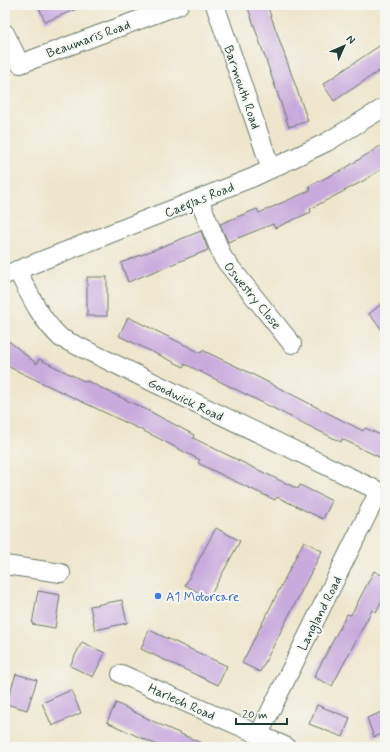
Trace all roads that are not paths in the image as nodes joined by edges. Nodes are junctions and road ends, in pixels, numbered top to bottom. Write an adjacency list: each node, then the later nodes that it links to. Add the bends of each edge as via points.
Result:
1 (179, 5): 4 (street, Beaumaris Road)
2 (216, 5): 6 (street, Barmouth Road)
3 (5, 33): 4 (street, Beaumaris Road)
4 (12, 66)
5 (385, 107): 6 (street, Caeglas Road, via 341,135)
6 (271, 169): 7 (street, Caeglas Road)
7 (199, 199): 8 (street, Caeglas Road); 9 (street, Oswestry Close, via 223,258)
8 (11, 273): 10 (street, Goodwick Road, via 48,326 61,338)
9 (292, 344)
10 (382, 493): 14 (street, Langland Road)
11 (5, 565): 12 (street)
12 (61, 573)
13 (121, 674): 14 (street, Harlech Road)
14 (259, 734): 15 (street, Harlech Road)
15 (287, 747)

